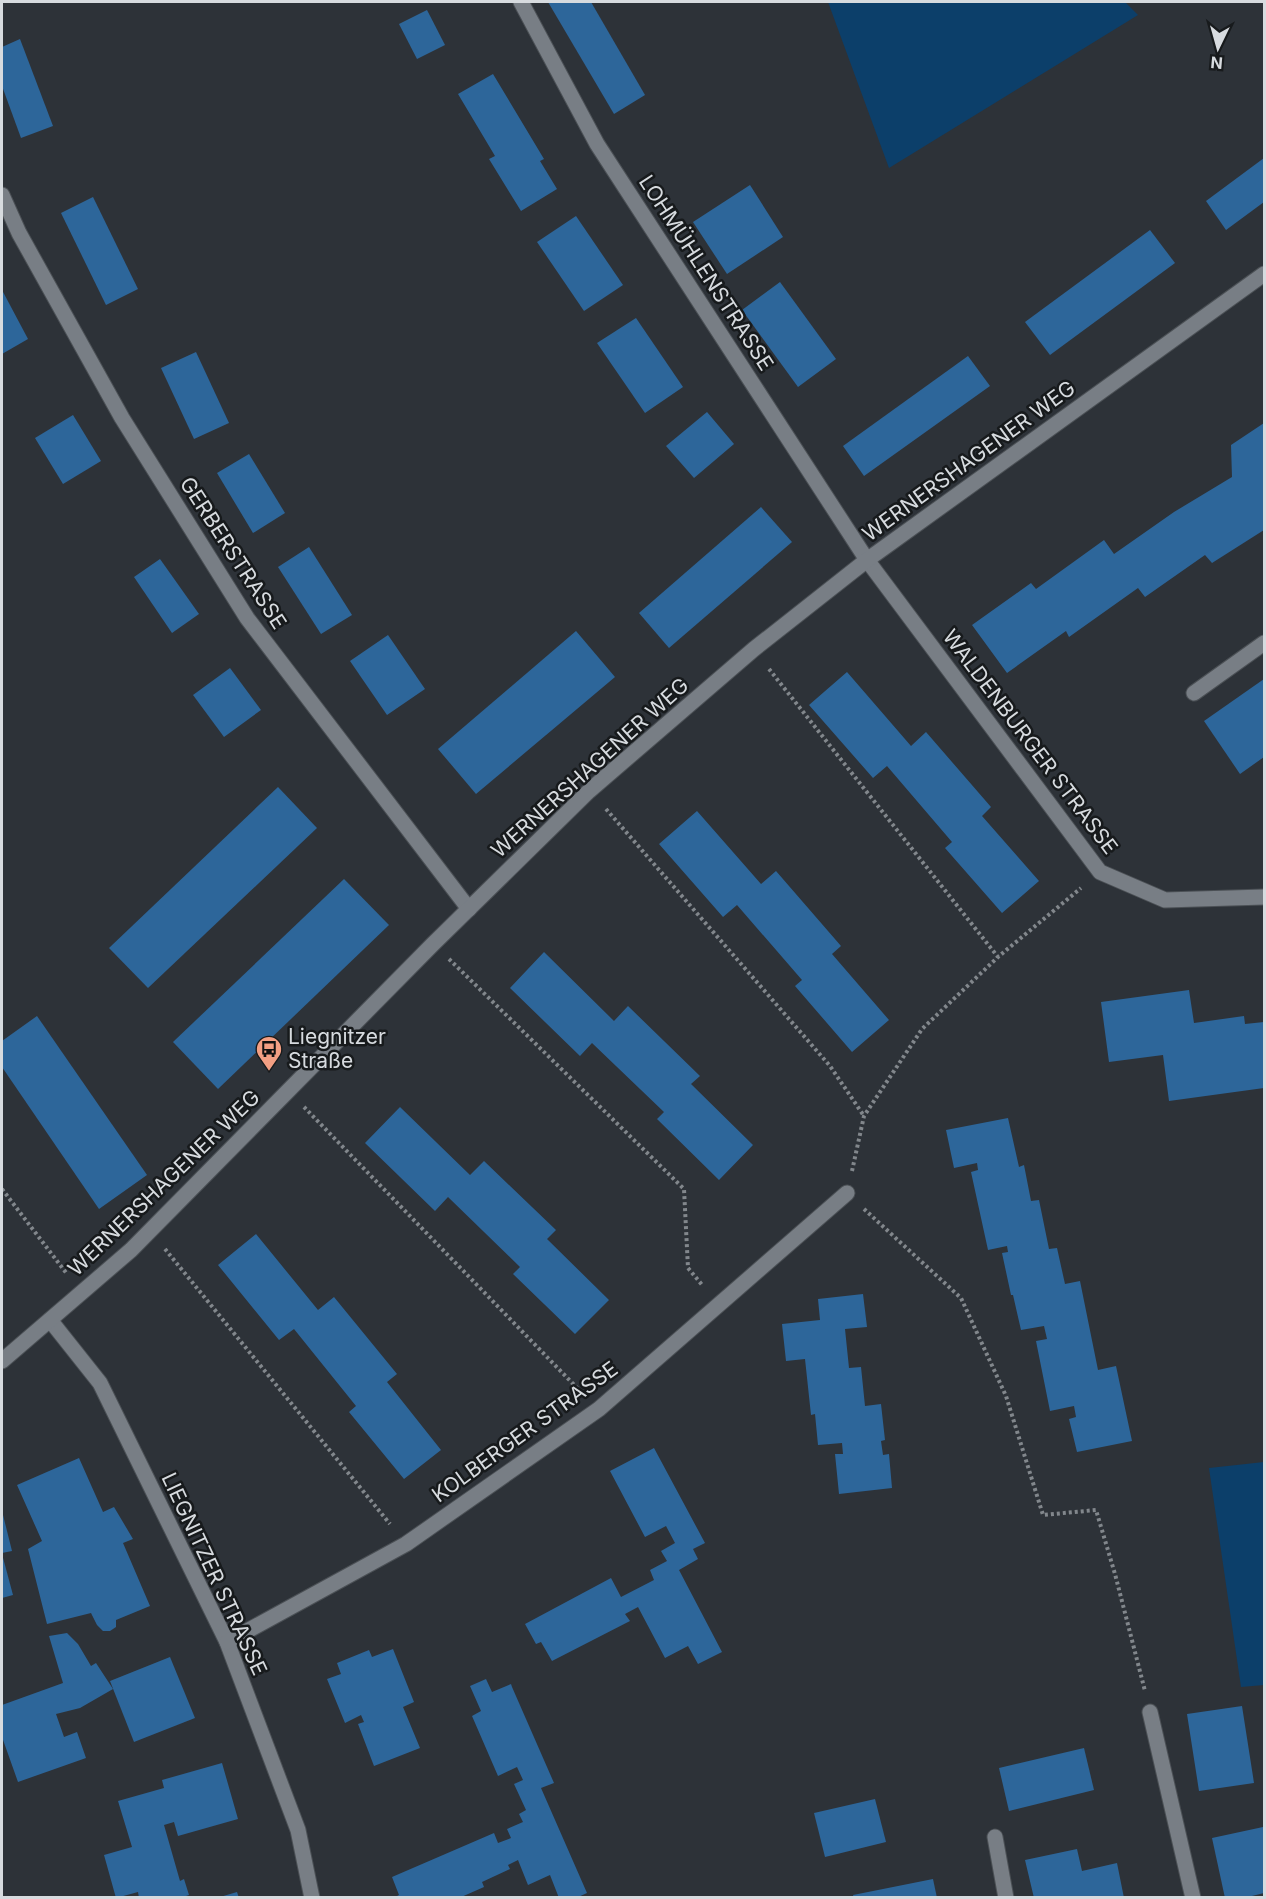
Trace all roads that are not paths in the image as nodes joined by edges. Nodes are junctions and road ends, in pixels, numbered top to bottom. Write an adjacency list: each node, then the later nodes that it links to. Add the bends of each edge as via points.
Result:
1 (521, 2): 4 (street, LOHMÜHLENSTRASSE, via 597,144)
2 (2, 195): 8 (street, GERBERSTRASSE, via 19,233 122,418 247,618)
3 (1264, 274): 4 (street, WERNERSHAGENER WEG)
4 (867, 560): 7 (street, WALDENBURGER STRASSE, via 1100,872 1165,900); 8 (street, WERNERSHAGENER WEG, via 754,649 590,790)
5 (1264, 643): 6 (street)
6 (1194, 693)
7 (1264, 897)
8 (469, 909): 10 (street, WERNERSHAGENER WEG, via 131,1250)
9 (847, 1194): 12 (street, KOLBERGER STRASSE, via 599,1409 406,1544)
10 (50, 1320): 11 (street, WERNERSHAGENER WEG); 12 (street, LIEGNITZER STRASSE, via 100,1383)
11 (2, 1361)
12 (227, 1642): 15 (street, LIEGNITZER STRASSE, via 298,1830)
13 (1150, 1712): 17 (street)
14 (994, 1837): 16 (street)
15 (312, 1898)
16 (1006, 1898)
17 (1193, 1898)

